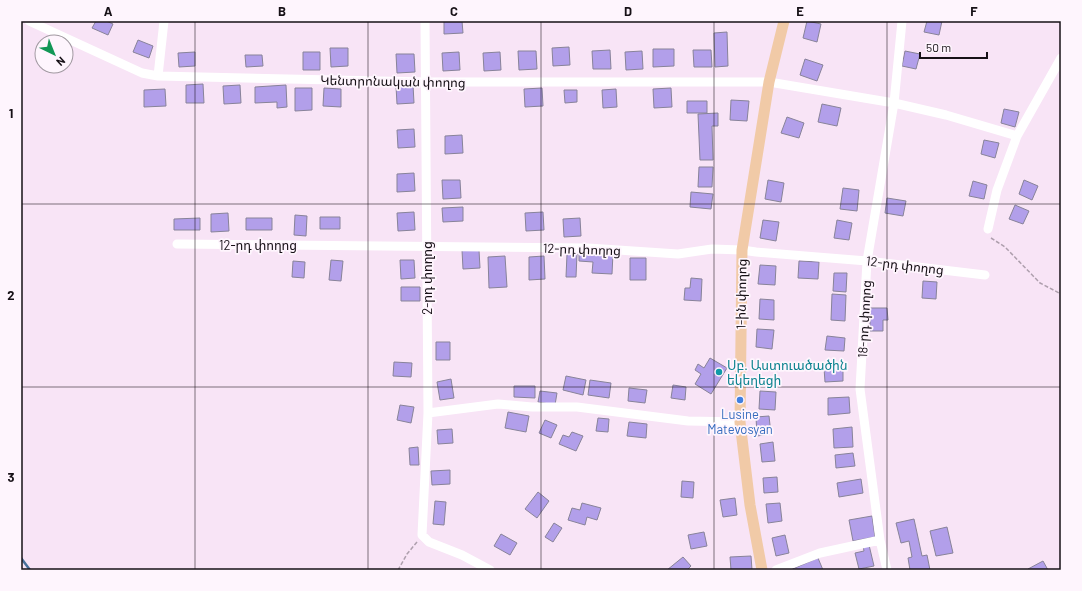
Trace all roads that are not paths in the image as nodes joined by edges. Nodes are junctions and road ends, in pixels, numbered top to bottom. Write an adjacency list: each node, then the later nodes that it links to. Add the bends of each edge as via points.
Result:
1 (29, 21): 7 (street, Կենտրոնական փողոց, via 142,73)
2 (164, 21): 7 (street)
3 (425, 21): 8 (street, 2-րդ փողոց)
4 (784, 21): 9 (main road, 1-ին փողոց)
5 (902, 21): 10 (street, 18-րդ փողոց)
6 (1061, 58): 11 (street)
7 (158, 76): 8 (street, Կենտրոնական փողոց)
8 (426, 82): 9 (street, Կենտրոնական փողոց); 14 (street, 2-րդ փողոց)
9 (769, 82): 10 (street, Կենտրոնական փողոց); 15 (main road, 1-ին փողոց)
10 (894, 103): 11 (street, Կենտրոնական փողոց); 16 (street, 18-րդ փողոց)
11 (1017, 136): 12 (street, via 997,190)
12 (988, 229)
13 (177, 244): 14 (street, 12-րդ փողոց)
14 (427, 246): 15 (street, 12-րդ փողոց, via 588,248 678,254 712,249); 18 (street, 2-րդ փողոց)
15 (742, 250): 16 (street, 12-րդ փողոց); 19 (main road, 1-ին փողոց)
16 (867, 261): 17 (street, 12-րդ փողոց); 20 (street, 18-րդ փողոց, via 860,389)
17 (985, 275)
18 (428, 413): 19 (street, via 498,404 577,407 688,420); 21 (street, 2-րդ փողոց, via 422,535 429,542)
19 (740, 422): 22 (main road, 1-ին փողոց, via 750,505)
20 (880, 540): 23 (street, via 820,553); 24 (street, 18-րդ փողոց)
21 (490, 570)
22 (762, 570)
23 (776, 570)
24 (887, 570)

